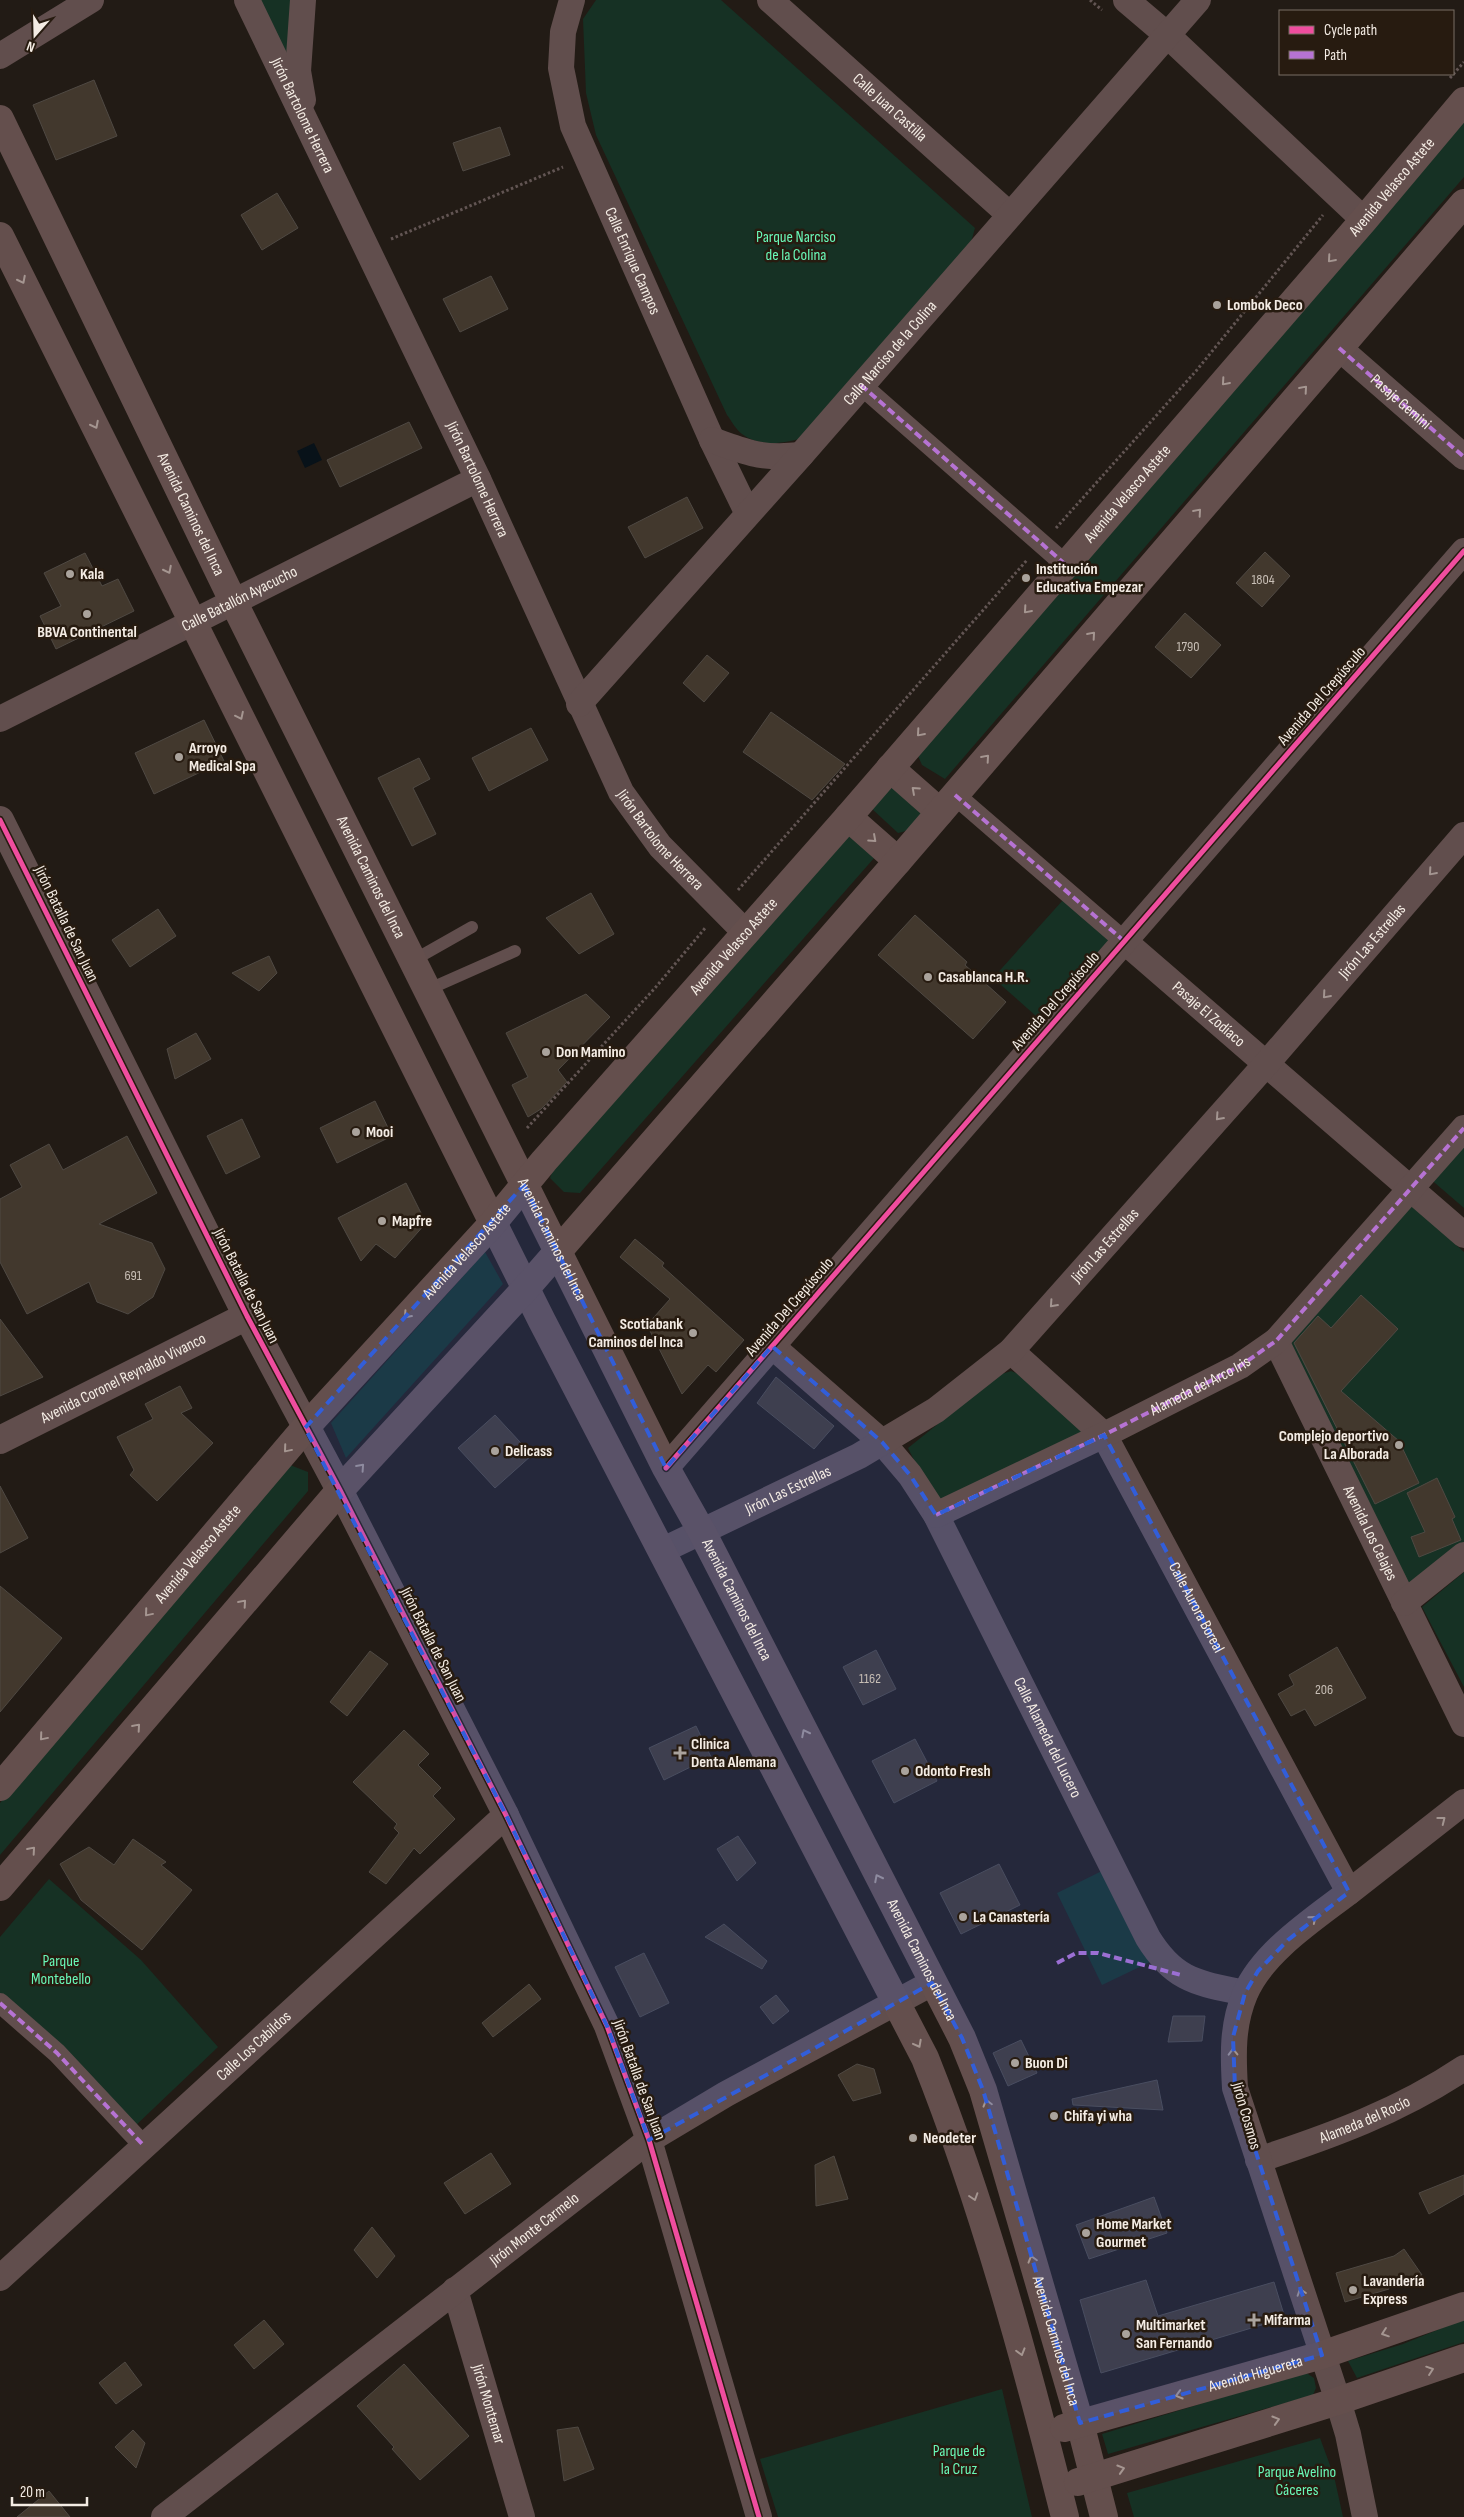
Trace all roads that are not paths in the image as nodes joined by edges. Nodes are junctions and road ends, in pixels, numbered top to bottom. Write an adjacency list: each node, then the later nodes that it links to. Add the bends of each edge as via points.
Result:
1 (91, 0): 9 (street)
2 (247, 0): 12 (street, Jirón Bartolome Herrera)
3 (303, 0): 12 (street, via 298,71)
4 (572, 0): 19 (street, Calle Enrique Campos, via 563,32 561,68 572,126)
5 (770, 0): 14 (street, Calle Juan Castilla)
6 (1126, 0): 8 (street)
7 (1198, 0): 8 (street, Calle Narciso de la Colina)
8 (1166, 34): 14 (street, Calle Narciso de la Colina); 15 (street)
9 (0, 56)
10 (1464, 101): 15 (main road, Avenida Velasco Astete)
11 (0, 119): 26 (main road, Avenida Caminos del Inca)
12 (308, 128): 22 (street, Jirón Bartolome Herrera)
13 (1464, 203): 17 (main road)
14 (1010, 215): 18 (street, Calle Narciso de la Colina)
15 (1364, 220): 25 (main road, Avenida Velasco Astete, one-way to 25)
16 (0, 236): 27 (main road, one-way to 27)
17 (1339, 348): 21 (street, Pasaje Gemini); 31 (main road, one-way to 17)
18 (861, 385): 20 (street, Calle Narciso de la Colina); 25 (street)
19 (712, 440): 20 (street, via 772,458); 23 (street, Calle Enrique Campos)
20 (801, 455): 23 (street, Calle Narciso de la Colina)
21 (1464, 457)
22 (478, 479): 26 (street, Calle Batallón Ayacucho); 28 (street, Jirón Bartolome Herrera)
23 (747, 512): 28 (street, Calle Narciso de la Colina)
24 (1464, 551): 38 (street, Avenida Del Crepúsculo)
25 (1066, 565): 30 (main road, Avenida Velasco Astete, one-way to 30)
26 (233, 601): 27 (street, Calle Batallón Ayacucho); 40 (main road, Avenida Caminos del Inca)
27 (194, 623): 29 (street, Calle Batallón Ayacucho); 46 (main road, one-way to 46)
28 (579, 704): 37 (street, Jirón Bartolome Herrera, via 621,792 660,846)
29 (0, 719)
30 (890, 768): 31 (main road, one-way to 30); 32 (main road, Avenida Velasco Astete)
31 (947, 804): 35 (main road); 38 (street, Pasaje El Zodíaco)
32 (848, 817): 35 (main road, one-way to 35); 37 (main road, Avenida Velasco Astete)
33 (0, 820): 50 (street, Jirón Batalla de San Juan)
34 (1464, 834): 42 (street, Jirón Las Estrellas, one-way to 42)
35 (898, 861): 48 (main road)
36 (472, 926): 40 (lane)
37 (746, 933): 44 (main road, Avenida Velasco Astete)
38 (1124, 941): 42 (street, Pasaje El Zodíaco); 52 (street, Avenida Del Crepúsculo)
39 (515, 951): 41 (lane)
40 (412, 960): 41 (main road, Avenida Caminos del Inca)
41 (427, 990): 44 (main road, Avenida Caminos del Inca)
42 (1267, 1063): 45 (street, Pasaje El Zodíaco); 53 (street, Jirón Las Estrellas, one-way to 53)
43 (1464, 1128): 45 (street, Alameda del Arco Iris)
44 (524, 1185): 46 (main road, Avenida Velasco Astete); 48 (main road, Avenida Caminos del Inca)
45 (1412, 1188): 47 (street, Pasaje El Zodíaco); 51 (street, Alameda del Arco Iris)
46 (493, 1223): 49 (main road); 54 (main road, Avenida Velasco Astete, one-way to 54)
47 (1464, 1235)
48 (558, 1251): 49 (main road); 58 (main road, Avenida Caminos del Inca)
49 (526, 1288): 59 (main road, one-way to 49); 62 (main road)
50 (247, 1316): 54 (street, Jirón Batalla de San Juan); 56 (street, Avenida Coronel Reynaldo Vivanco)
51 (1276, 1341): 55 (street, Alameda del Arco Iris, via 1240,1366); 64 (street, Avenida Los Celajes)
52 (772, 1346): 57 (street, Calle Alameda del Lucero); 58 (street, Avenida Del Crepúsculo)
53 (1011, 1351): 55 (street, Calle Aurora Boreal); 57 (street, Jirón Las Estrellas, via 936,1410)
54 (305, 1428): 59 (street, Jirón Batalla de San Juan); 66 (main road, Avenida Velasco Astete, one-way to 66)
55 (1104, 1435): 60 (street, Alameda del Arco Iris); 70 (street, Calle Aurora Boreal)
56 (0, 1440)
57 (882, 1442): 60 (street, Calle Alameda del Lucero, via 910,1475); 61 (street, Jirón Las Estrellas)
58 (666, 1468): 61 (main road, Avenida Caminos del Inca)
59 (340, 1490): 68 (street, Jirón Batalla de San Juan); 69 (main road, one-way to 59)
60 (936, 1515): 72 (street, Calle Alameda del Lucero, via 1161,1959 1181,1975)
61 (702, 1532): 62 (street, Jirón Las Estrellas); 71 (main road, Avenida Caminos del Inca, one-way to 61)
62 (661, 1551): 73 (main road)
63 (1464, 1555): 64 (street)
64 (1404, 1603): 65 (street, Avenida Los Celajes)
65 (1464, 1724)
66 (0, 1787)
67 (1464, 1802): 70 (street, Jirón Cosmos, one-way to 67)
68 (506, 1815): 76 (street, Jirón Batalla de San Juan, via 607,2026); 77 (street, Calle Los Cabildos)
69 (0, 1887)
70 (1349, 1892): 72 (street, Jirón Cosmos, one-way to 70, via 1258,1971 1288,1940)
71 (932, 1983): 73 (street, Jirón Monte Carmelo); 85 (main road, Avenida Caminos del Inca, one-way to 71, via 983,2090 962,2038)
72 (1245, 1993): 78 (street, Jirón Cosmos, one-way to 72, via 1235,2088 1233,2037)
73 (895, 2001): 76 (street, Jirón Monte Carmelo); 86 (main road, one-way to 86, via 925,2058 942,2100 993,2252)
74 (0, 2003): 77 (street, via 57,2053)
75 (1464, 2068): 78 (street, Alameda del Rocío, via 1402,2106 1372,2120)
76 (648, 2140): 80 (street, Jirón Monte Carmelo); 91 (street, Jirón Batalla de San Juan)
77 (144, 2146): 79 (street, Calle Los Cabildos)
78 (1258, 2160): 82 (street, Jirón Cosmos, one-way to 78)
79 (0, 2278)
80 (455, 2290): 89 (street, Jirón Monte Carmelo); 90 (street, Jirón Montemar)
81 (1464, 2306): 82 (main road, Avenida Higuereta, one-way to 82)
82 (1322, 2354): 84 (street, Jirón Cosmos); 85 (main road, Avenida Higuereta, one-way to 85)
83 (1464, 2358): 84 (main road, one-way to 83)
84 (1338, 2401): 87 (main road, one-way to 84); 94 (street, Jirón Cosmos)
85 (1080, 2423): 86 (main road, Avenida Higuereta); 87 (main road, Avenida Caminos del Inca)
86 (1045, 2434): 88 (main road)
87 (1094, 2477): 88 (main road); 93 (main road, Avenida Caminos del Inca)
88 (1057, 2488): 92 (main road)
89 (164, 2517)
90 (522, 2517)
91 (759, 2517)
92 (1064, 2517)
93 (1104, 2517)
94 (1365, 2517)

